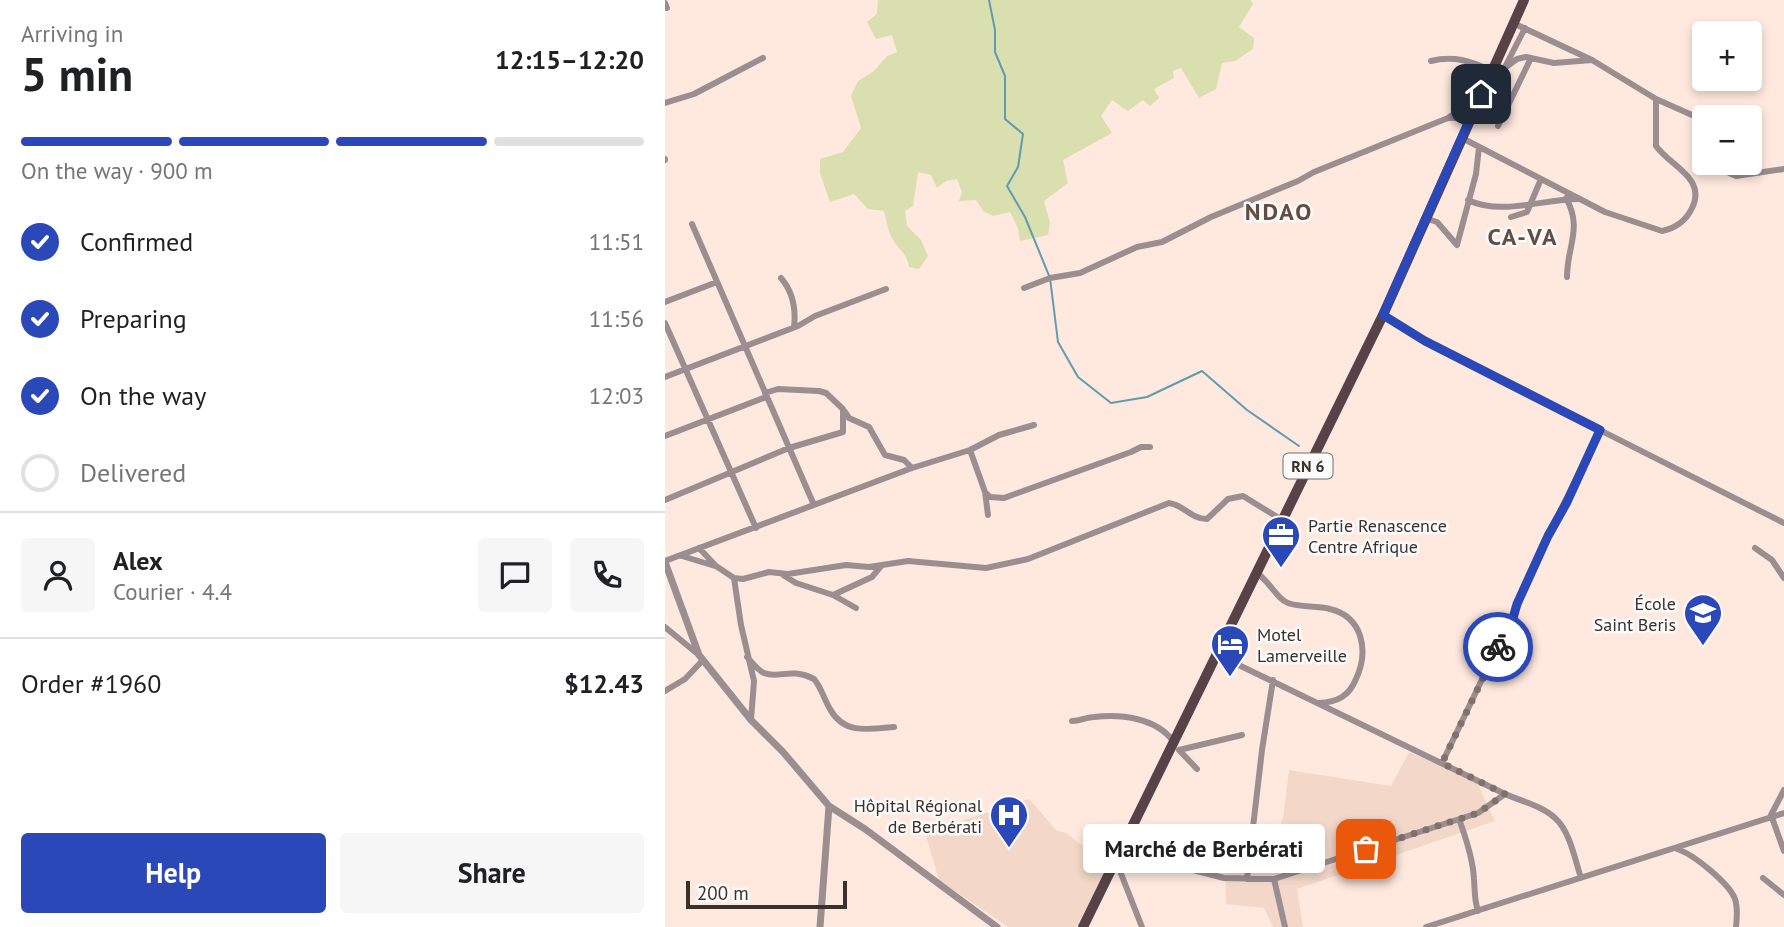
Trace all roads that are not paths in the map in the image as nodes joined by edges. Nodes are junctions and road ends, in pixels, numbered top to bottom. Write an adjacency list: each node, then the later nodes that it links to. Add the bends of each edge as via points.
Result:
1 (1524, 0): 2 (main road, RN 6)
2 (1513, 23): 3 (street); 9 (main road, RN 6)
3 (1525, 28): 6 (street); 8 (street)
4 (763, 58): 13 (street, via 694,94)
5 (1531, 58): 6 (street, via 1554,63); 8 (street, via 1517,59); 17 (street)
6 (1592, 60): 12 (street)
7 (1431, 61): 9 (street, via 1461,59)
8 (1504, 68): 10 (street)
9 (1492, 71): 10 (main road, RN 6)
10 (1487, 82): 11 (main road, RN 6)
11 (1481, 94): 15 (street); 16 (main road, RN 6)
12 (1656, 99): 14 (street); 25 (street, via 1656,146 1678,165 1696,191 1688,217 1662,231)
13 (665, 103)
14 (1692, 115)
15 (1448, 118): 16 (street); 34 (street, via 1314,172 1162,242)
16 (1468, 124): 18 (main road, RN 6)
17 (1498, 126)
18 (1462, 138): 19 (street); 29 (main road, RN 6)
19 (1479, 147): 22 (street); 26 (street)
20 (1784, 169): 21 (street)
21 (1762, 172)
22 (1541, 179): 23 (street); 27 (street)
23 (1559, 188): 24 (street); 25 (street)
24 (1567, 199): 25 (street); 27 (street); 31 (street, via 1575,226)
25 (1580, 199)
26 (1468, 200): 27 (street, via 1486,206); 29 (street, via 1457,245 1437,222)
27 (1532, 204): 28 (street, via 1527,212)
28 (1511, 217)
29 (1425, 218): 37 (main road, RN 6)
30 (692, 225): 33 (street)
31 (1567, 277)
32 (781, 278): 39 (street, via 793,302)
33 (717, 282): 36 (street); 40 (street)
34 (1024, 288)
35 (886, 289): 39 (street)
36 (665, 302)
37 (1383, 315): 47 (street); 58 (main road, RN 6)
38 (665, 323): 41 (street)
39 (794, 327): 40 (street)
40 (745, 345): 41 (street); 43 (street)
41 (685, 369): 42 (street); 45 (street)
42 (665, 377)
43 (766, 395): 44 (street, via 779,389 820,391); 45 (street); 50 (street)
44 (843, 409): 50 (street, via 843,432); 52 (street, via 869,427 885,455 904,460)
45 (708, 420): 48 (street); 53 (street)
46 (1034, 425): 51 (street)
47 (1600, 430): 59 (street); 85 (street)
48 (665, 436)
49 (1150, 447): 54 (street, via 1004,498)
50 (789, 448): 53 (street); 56 (street)
51 (970, 450): 52 (street); 54 (street)
52 (912, 468): 56 (street)
53 (731, 473): 55 (street); 60 (street)
54 (985, 492): 57 (street)
55 (665, 500)
56 (814, 505): 60 (street)
57 (988, 515)
58 (1282, 520): 66 (street, via 1243,496 1228,499 1207,519 1169,503 1028,559 996,567 914,561); 68 (main road, RN 6)
59 (1784, 523)
60 (756, 528): 61 (street)
61 (699, 548): 63 (street); 65 (street)
62 (1755, 548): 70 (street, via 1772,560)
63 (680, 555): 64 (street); 65 (street)
64 (665, 561): 76 (street)
65 (716, 566): 69 (street)
66 (881, 566): 67 (street); 71 (street, via 872,577)
67 (781, 573): 69 (street); 71 (street)
68 (1257, 573): 74 (main road, RN 6); 79 (street, via 1282,600 1331,609 1358,627 1363,643 1359,673 1343,698)
69 (734, 578): 75 (street)
70 (1784, 578)
71 (833, 595): 72 (street)
72 (856, 608)
73 (665, 626): 76 (street)
74 (1218, 655): 77 (street); 84 (main road, RN 6)
75 (747, 657): 80 (street, via 754,681); 82 (street, via 767,674 791,672 814,679 831,712 845,727)
76 (701, 658): 78 (street, via 685,679); 80 (street)
77 (1273, 680): 79 (street); 98 (street)
78 (665, 691)
79 (1316, 703): 85 (street)
80 (751, 720): 89 (street)
81 (1072, 721): 84 (street, via 1093,716 1137,719 1165,730)
82 (894, 727)
83 (1242, 734): 84 (street)
84 (1174, 746): 86 (street); 95 (main road, RN 6)
85 (1442, 763): 88 (street)
86 (1197, 769)
87 (1784, 790): 91 (street)
88 (1505, 794): 92 (street, via 1478,813); 96 (street, via 1555,817)
89 (829, 806): 103 (street); 104 (street)
90 (1784, 813): 91 (street)
91 (1771, 815): 93 (street); 94 (street)
92 (1459, 819): 99 (street); 101 (street, via 1468,841)
93 (1675, 848): 96 (street); 110 (street, via 1698,860 1732,893)
94 (1784, 851)
95 (1118, 856): 98 (street); 105 (main road, RN 6); 106 (street)
96 (1581, 878): 101 (street)
97 (1763, 878): 100 (street)
98 (1247, 879): 99 (street)
99 (1274, 879): 107 (street)
100 (1784, 895)
101 (1478, 911): 102 (street)
102 (1454, 918): 108 (street); 109 (street)
103 (820, 927)
104 (997, 927)
105 (1083, 927)
106 (1142, 927)
107 (1285, 927)
108 (1426, 927)
109 (1457, 927)
110 (1737, 927)

